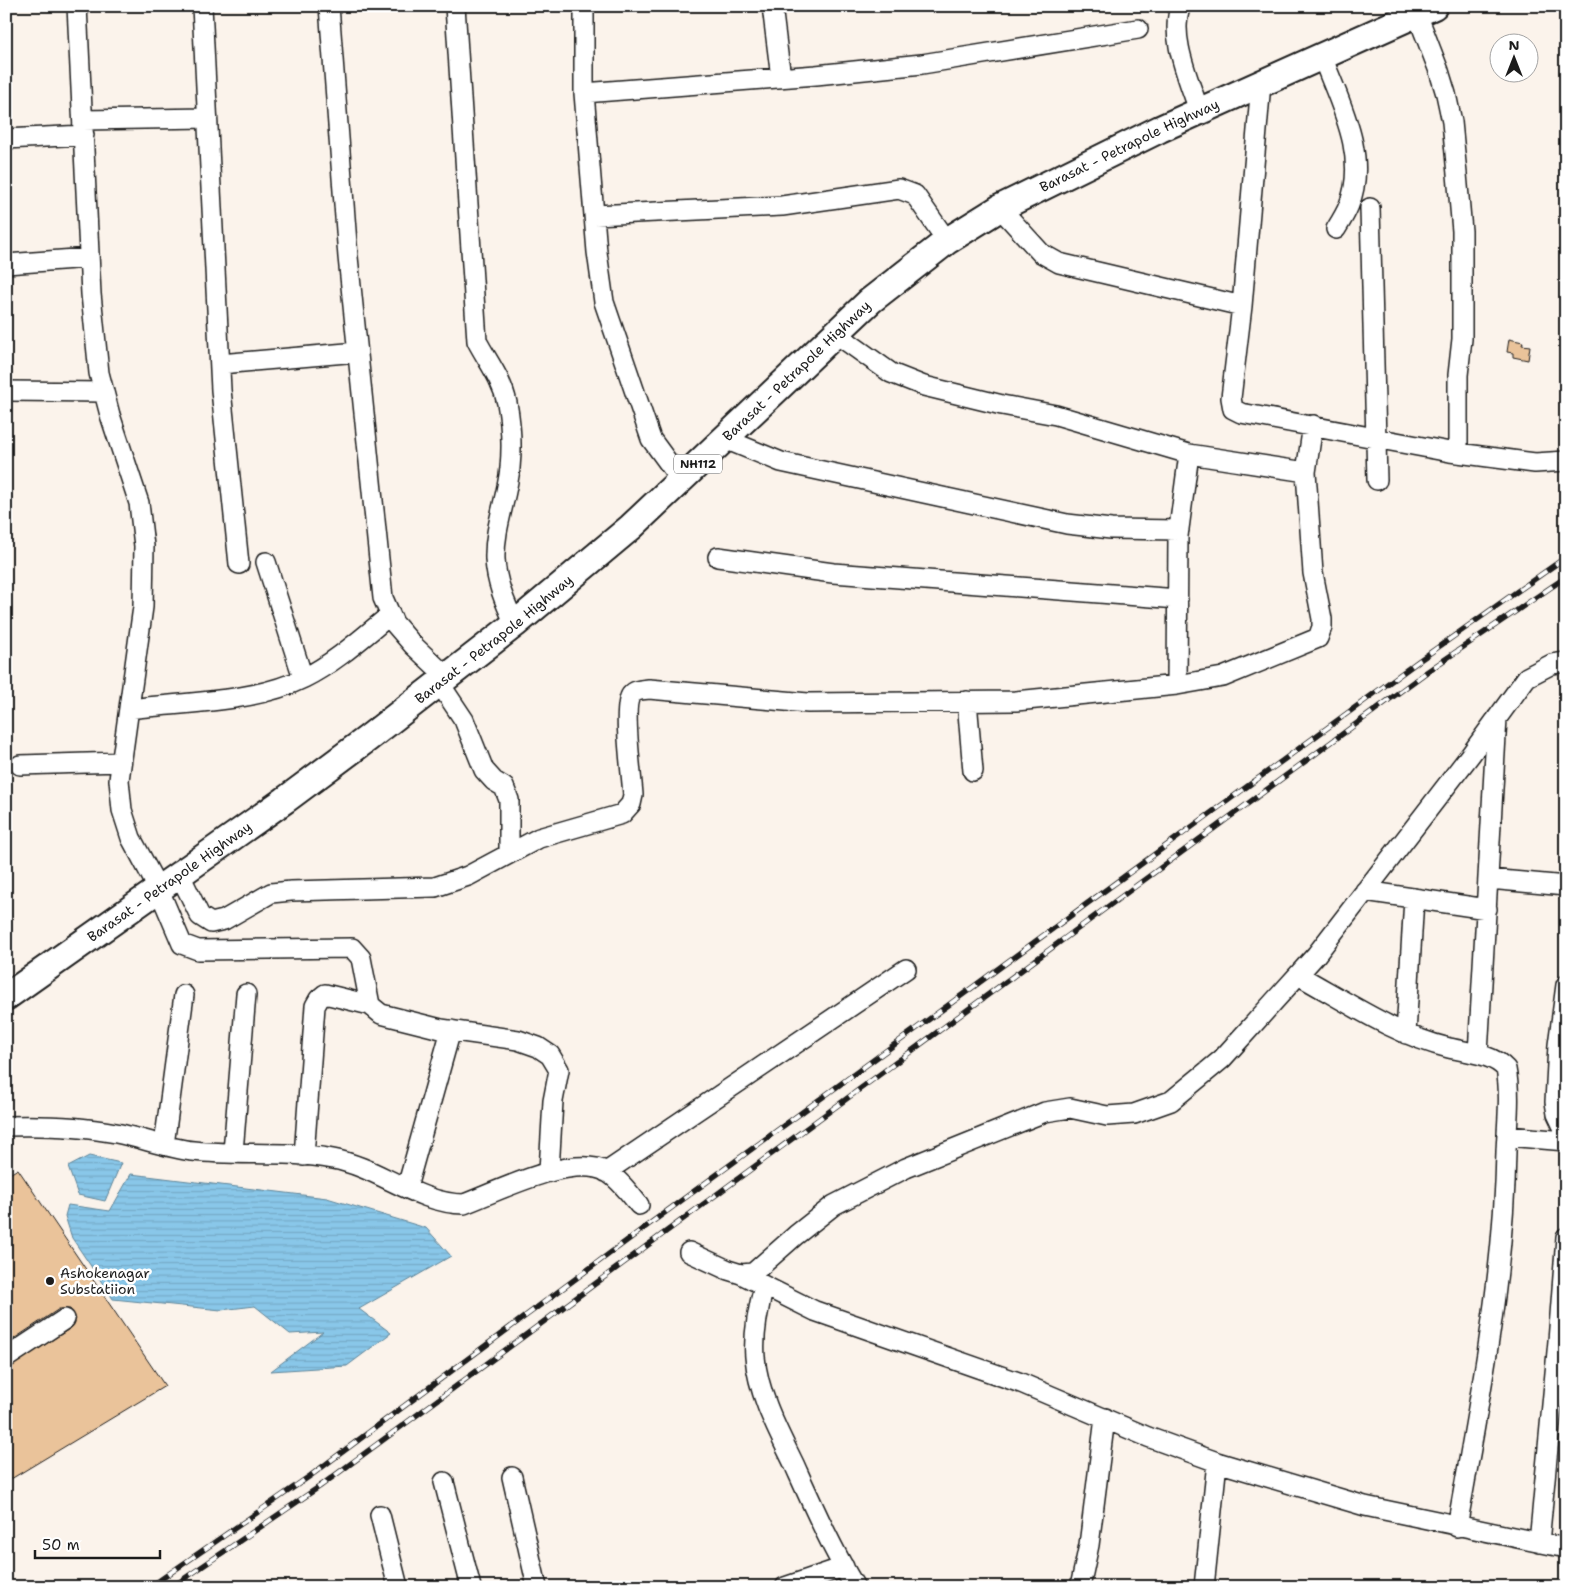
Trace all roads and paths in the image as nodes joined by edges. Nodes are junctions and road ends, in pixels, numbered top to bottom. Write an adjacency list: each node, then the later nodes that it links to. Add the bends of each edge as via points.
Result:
1 (77, 6): 16 (street)
2 (202, 6): 15 (street)
3 (329, 6): 27 (street)
4 (455, 6): 46 (street, via 477,341 494,368 507,401 510,429 510,468 495,559 500,593)
5 (584, 6): 13 (street)
6 (772, 6): 11 (street)
7 (1181, 6): 14 (street, via 1177,18 1180,49)
8 (1426, 10): 10 (highway, Barasat - Petrapole Highway / NH112); 34 (street, via 1452,122 1462,231)
9 (1138, 29): 11 (street, via 922,64)
10 (1322, 56): 12 (highway, Barasat - Petrapole Highway / NH112); 21 (street, via 1356,150 1350,204)
11 (782, 78): 13 (street)
12 (1260, 83): 14 (highway, Barasat - Petrapole Highway / NH112); 25 (street)
13 (584, 93): 20 (street)
14 (1199, 111): 18 (highway, Barasat - Petrapole Highway / NH112)
15 (207, 118): 16 (street); 28 (street)
16 (83, 128): 17 (street); 23 (street)
17 (6, 139)
18 (1000, 208): 22 (highway, Barasat - Petrapole Highway / NH112); 25 (street, via 1042,253 1059,263)
19 (1370, 208): 32 (street)
20 (595, 215): 22 (street, via 782,206 898,188 915,195); 38 (street, via 604,302 651,439)
21 (1336, 229)
22 (947, 242): 26 (highway, Barasat - Petrapole Highway / NH112, via 870,301)
23 (90, 258): 24 (street); 30 (street, via 99,373)
24 (6, 264)
25 (1242, 306): 31 (street, via 1231,398 1233,409)
26 (835, 333): 33 (highway, Barasat - Petrapole Highway / NH112); 35 (street, via 891,373 924,386 1056,415)
27 (358, 352): 28 (street); 45 (street, via 383,598)
28 (220, 364): 43 (street)
29 (6, 391): 30 (street)
30 (104, 392): 52 (street, via 139,503 144,546 143,607)
31 (1313, 425): 32 (street); 37 (street)
32 (1376, 437): 34 (street); 39 (street)
33 (725, 439): 38 (highway, Barasat - Petrapole Highway / NH112); 40 (street, via 781,462 1067,524 1111,529)
34 (1458, 453): 36 (street, via 1534,463)
35 (1189, 454): 37 (street); 40 (street)
36 (1566, 461)
37 (1306, 472): 50 (street, via 1313,573 1322,619 1318,638 1223,677)
38 (681, 480): 46 (highway, Barasat - Petrapole Highway / NH112, via 625,532)
39 (1377, 480)
40 (1179, 530): 44 (street)
41 (718, 557): 44 (street, via 833,573)
42 (266, 562): 48 (street)
43 (239, 564)
44 (1178, 600): 50 (street)
45 (390, 615): 48 (street, via 340,656); 49 (street)
46 (515, 624): 49 (highway, Barasat - Petrapole Highway / NH112)
47 (1566, 662): 53 (street, via 1552,664 1527,677)
48 (303, 678): 52 (street, via 255,694)
49 (444, 681): 57 (street, via 484,770 507,792 510,800); 58 (highway, Barasat - Petrapole Highway / NH112)
50 (1177, 685): 51 (street, via 1016,701)
51 (967, 701): 56 (street); 57 (street, via 808,703 636,690 630,696 627,710 634,795 631,804 622,814 539,838)
52 (129, 709): 54 (street)
53 (1497, 718): 59 (street); 62 (street)
54 (121, 762): 55 (street); 61 (street, via 122,810 131,838)
55 (20, 765)
56 (973, 771)
57 (509, 854): 58 (street, via 468,876 435,887 272,894 211,924 200,916)
58 (180, 875): 61 (highway, Barasat - Petrapole Highway / NH112)
59 (1489, 879): 60 (street); 64 (street)
60 (1566, 886)
61 (159, 890): 70 (highway, Barasat - Petrapole Highway / NH112); 71 (street, via 182,944 198,950 352,948 362,958)
62 (1365, 891): 63 (street); 66 (street)
63 (1414, 898): 64 (street); 73 (street)
64 (1487, 909): 74 (street)
65 (906, 969): 83 (street)
66 (1298, 975): 73 (street); 88 (street, via 1222,1059 1171,1101 1134,1114 1107,1116 1070,1108 1026,1119 906,1168 834,1205 764,1266 753,1273)
67 (1566, 986): 76 (street, via 1555,1102)
68 (246, 994): 80 (street)
69 (184, 995): 79 (street)
70 (6, 997)
71 (370, 1005): 72 (street, via 381,1014); 81 (street, via 325,994 318,999)
72 (451, 1030): 82 (street, via 518,1040 550,1055 558,1070); 84 (street)
73 (1406, 1034): 74 (street)
74 (1478, 1054): 77 (street, via 1506,1068)
75 (6, 1126): 79 (street, via 49,1125 88,1129)
76 (1566, 1133)
77 (1507, 1136): 78 (street); 98 (street, via 1493,1310)
78 (1566, 1141)
79 (164, 1145): 80 (street, via 194,1151)
80 (233, 1152): 81 (street)
81 (304, 1156): 84 (street, via 332,1158 362,1166)
82 (549, 1171): 83 (street, via 586,1167); 84 (street, via 464,1204 437,1200)
83 (606, 1172): 85 (street)
84 (407, 1187)
85 (639, 1205)
86 (1566, 1237): 91 (street)
87 (689, 1252): 88 (street)
88 (741, 1274): 89 (street)
89 (764, 1286): 93 (street, via 815,1311 1021,1383); 101 (street, via 755,1336 759,1377 784,1442)
90 (65, 1319): 92 (street)
91 (1562, 1342): 99 (street)
92 (6, 1358)
93 (1105, 1418): 94 (street); 107 (street, via 1089,1545)
94 (1217, 1462): 98 (street, via 1365,1506); 108 (street)
95 (512, 1477): 104 (street)
96 (444, 1482): 103 (street)
97 (380, 1515): 102 (street)
98 (1457, 1527): 99 (street)
99 (1539, 1543): 100 (street)
100 (1566, 1548)
101 (844, 1567): 105 (street); 106 (street)
102 (398, 1587)
103 (471, 1587)
104 (537, 1587)
105 (785, 1587)
106 (855, 1587)
107 (1080, 1587)
108 (1204, 1587)

